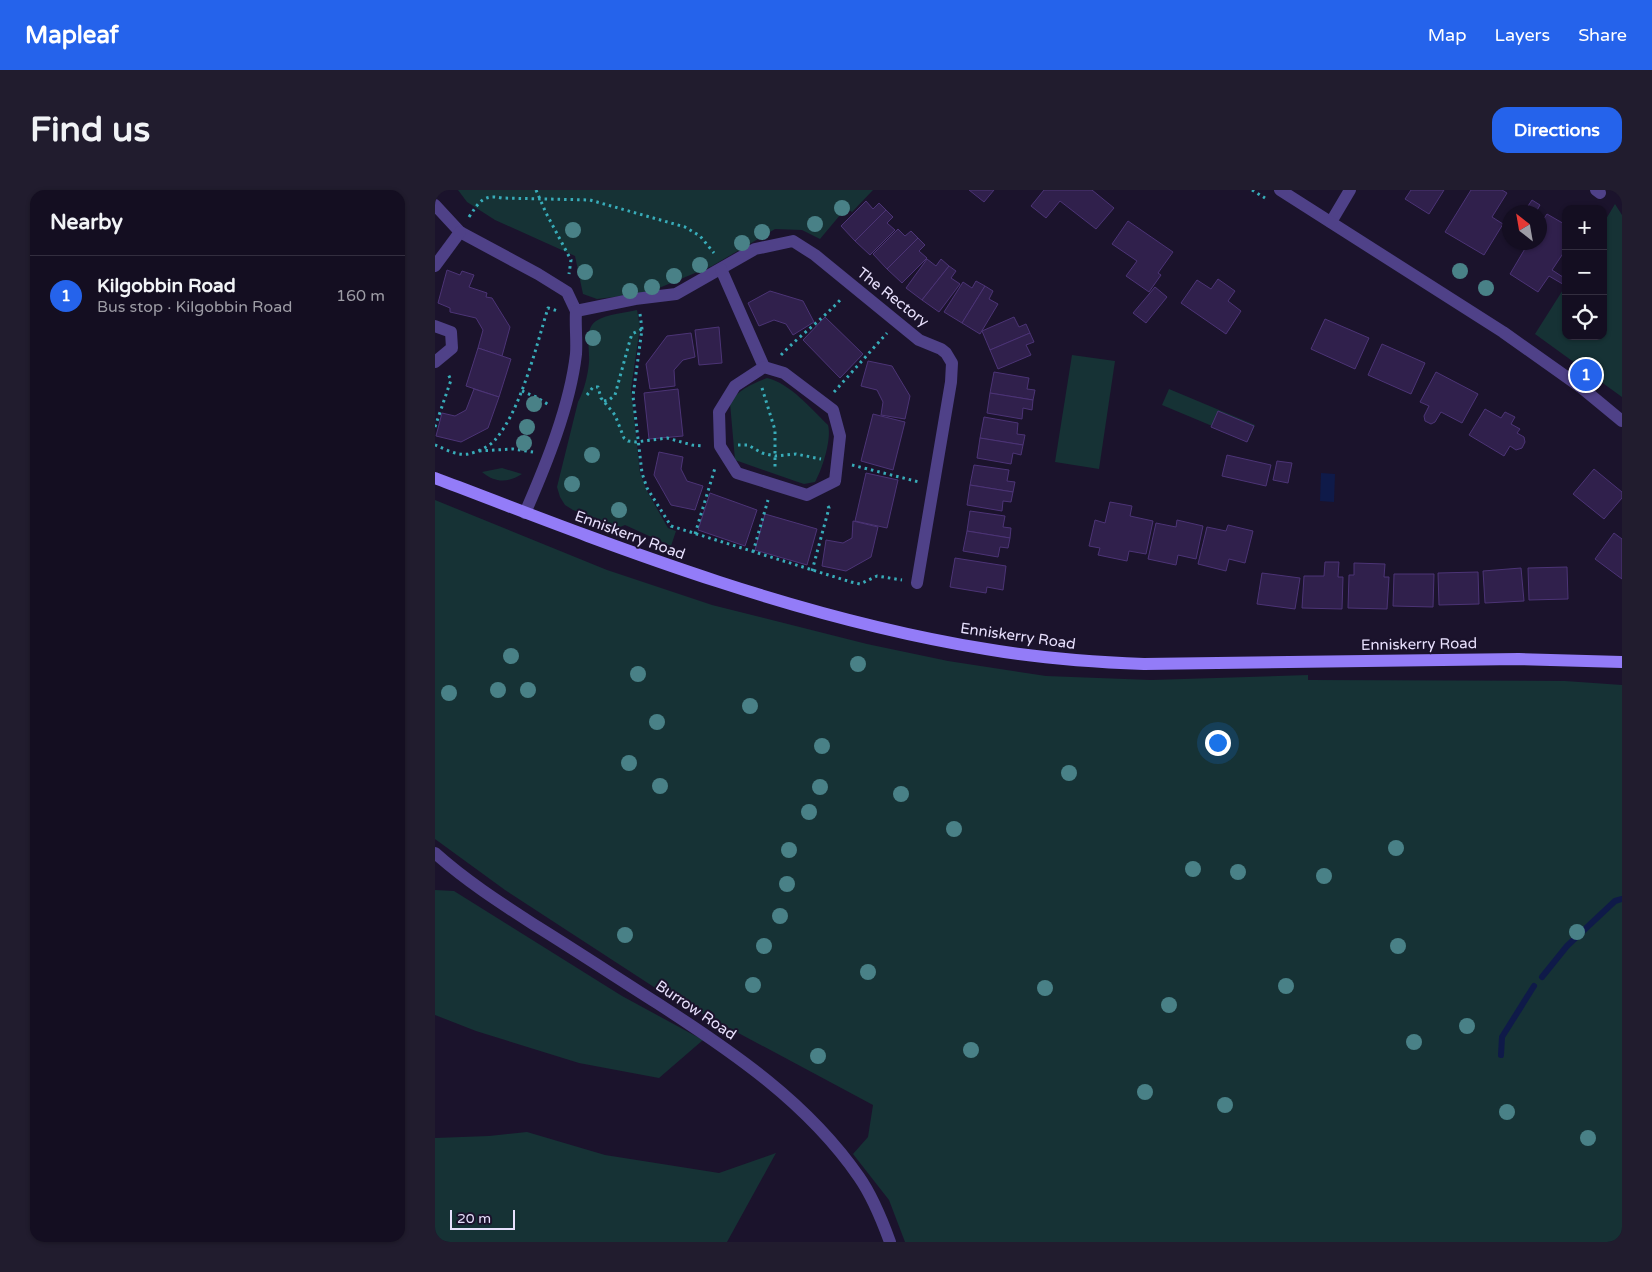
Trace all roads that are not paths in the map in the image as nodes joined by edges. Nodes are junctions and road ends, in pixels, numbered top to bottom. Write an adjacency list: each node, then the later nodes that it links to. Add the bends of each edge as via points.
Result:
1 (1280, 190): 4 (street)
2 (1351, 190): 4 (street)
3 (435, 206): 5 (street)
4 (1331, 222): 12 (street, via 1503,332)
5 (459, 232): 6 (street); 8 (street, via 567,292)
6 (435, 266)
7 (721, 269): 8 (street, The Rectory, via 676,294 635,299); 11 (street); 15 (street, The Rectory, via 755,249 793,242 815,255 919,340 941,348 950,357 951,382)
8 (576, 314): 14 (street, via 576,354 569,394)
9 (435, 326): 10 (street, via 451,332 452,348)
10 (437, 360)
11 (763, 370): 11 (street, via 783,373 833,410 840,436 835,481 807,495 737,473 720,446 719,412 735,386)
12 (1622, 421)
13 (435, 478): 14 (main road, Enniskerry Road)
14 (525, 513): 16 (main road, Enniskerry Road, via 657,562 824,614 930,639 1027,655 1144,664 1511,659)
15 (917, 583)
16 (1622, 662)
17 (435, 853): 18 (street, Burrow Road, via 490,896 713,1039 758,1072 810,1118 839,1150 874,1203)
18 (890, 1242)

